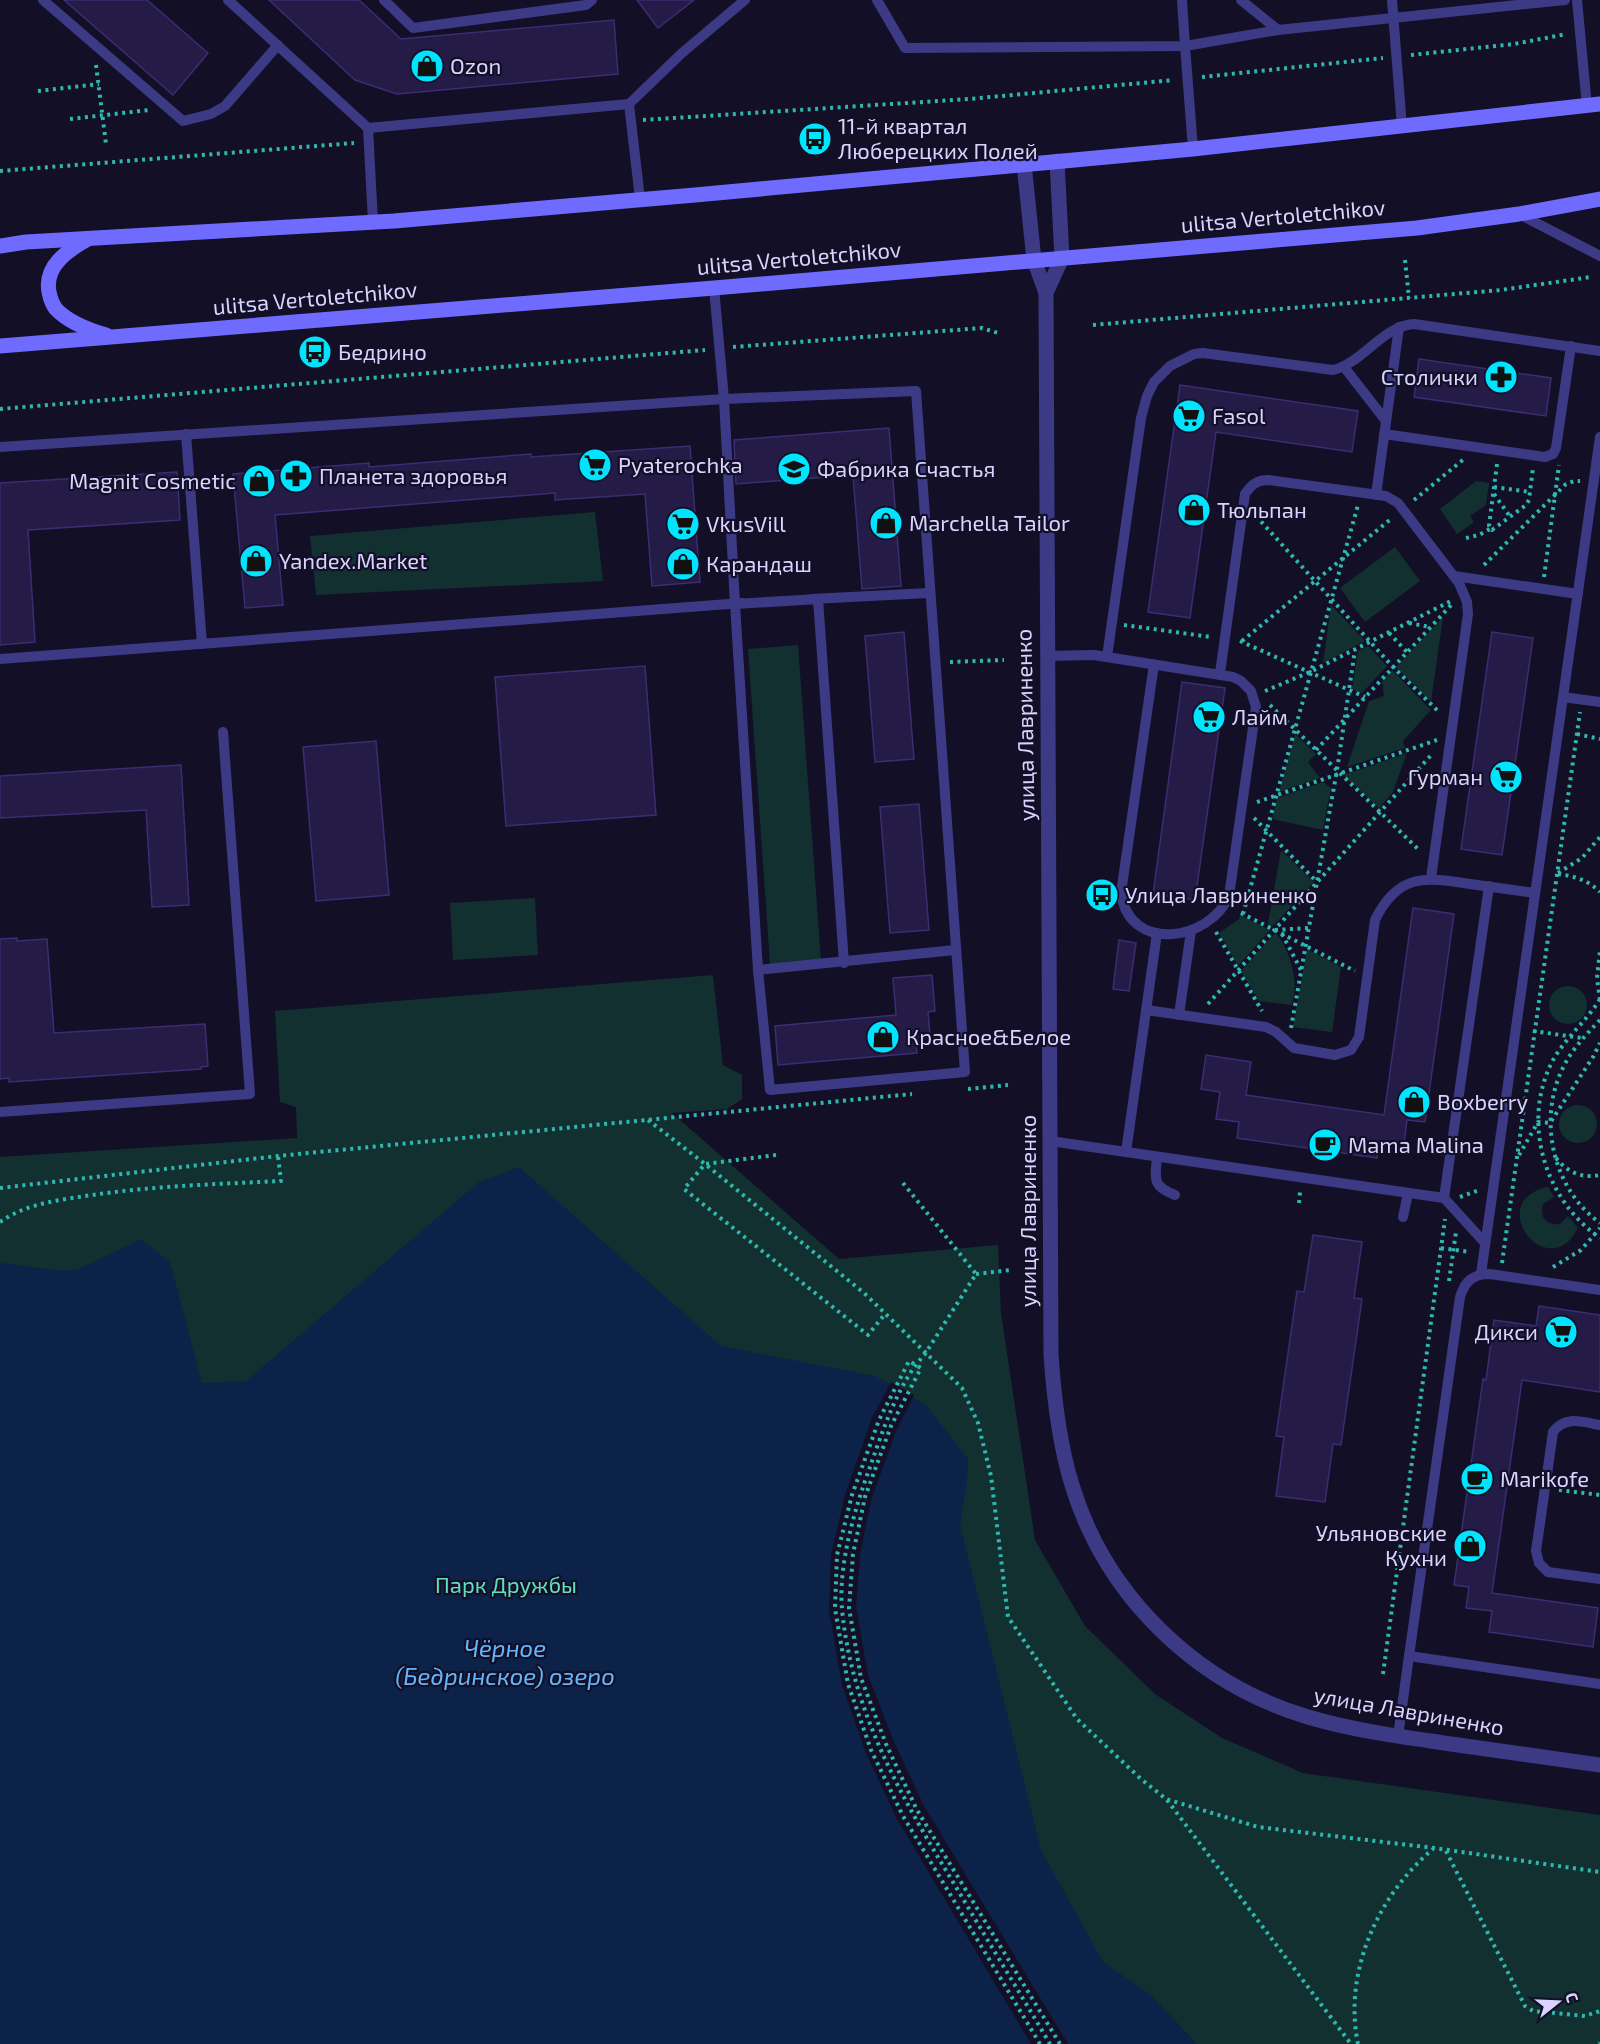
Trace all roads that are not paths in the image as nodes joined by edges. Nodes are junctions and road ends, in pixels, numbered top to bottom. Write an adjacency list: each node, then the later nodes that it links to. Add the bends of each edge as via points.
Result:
1 (43, 0): 14 (lane, via 183,121 225,106)
2 (228, 0): 14 (lane)
3 (384, 0): 4 (lane, via 413,28 586,5)
4 (592, 0)
5 (744, 0): 16 (lane)
6 (877, 0): 15 (lane, via 905,48)
7 (1182, 0): 15 (lane)
8 (1241, 0): 13 (lane)
9 (1392, 0): 12 (lane)
10 (1565, 0): 12 (lane)
11 (1577, 0): 17 (lane)
12 (1394, 18): 13 (lane); 18 (lane)
13 (1278, 30): 15 (lane)
14 (278, 45): 19 (lane)
15 (1185, 46): 20 (lane)
16 (629, 104): 19 (lane); 23 (lane)
17 (1593, 106): 18 (main road)
18 (1402, 126): 20 (main road)
19 (368, 128): 26 (lane)
20 (1193, 149): 21 (main road)
21 (1057, 161): 22 (main road); 32 (street)
22 (1024, 164): 23 (main road); 33 (street, улица Лавриненко)
23 (640, 199): 26 (main road)
24 (1600, 199): 25 (main road, ulitsa Vertoletchikov)
25 (1519, 214): 31 (lane); 32 (main road, ulitsa Vertoletchikov, via 1417,228)
26 (373, 222): 28 (main road)
27 (0, 236): 29 (main road)
28 (91, 238): 29 (main road); 37 (main road, via 76,245 53,267 48,281 50,294 54,307 65,317)
29 (26, 242): 30 (main road)
30 (0, 246)
31 (1600, 256)
32 (1062, 258): 33 (main road, ulitsa Vertoletchikov); 35 (street, улица Лавриненко)
33 (1034, 260): 34 (main road, ulitsa Vertoletchikov); 35 (street, улица Лавриненко)
34 (714, 288): 37 (main road, ulitsa Vertoletchikov); 42 (lane)
35 (1046, 293): 55 (street, улица Лавриненко)
36 (1399, 327): 39 (lane, via 1414,324); 41 (lane); 43 (lane)
37 (112, 337): 38 (main road, ulitsa Vertoletchikov)
38 (0, 346)
39 (1571, 346): 40 (lane); 45 (lane, via 1556,448 1548,457)
40 (1600, 351)
41 (1344, 367): 43 (lane); 56 (lane, via 1325,370 1203,352 1178,361 1154,382 1141,418)
42 (723, 399): 44 (lane); 50 (lane, via 916,391); 53 (lane)
43 (1386, 421): 45 (lane)
44 (186, 434): 47 (lane); 54 (lane)
45 (1384, 434): 48 (lane)
46 (1600, 437): 51 (lane)
47 (0, 447)
48 (1376, 495): 49 (lane, via 1392,499 1404,508); 59 (lane, via 1263,480 1249,488 1245,494)
49 (1454, 576): 51 (lane); 63 (lane, via 1468,614)
50 (929, 592): 52 (lane); 68 (lane)
51 (1578, 594): 60 (lane)
52 (818, 599): 53 (lane); 69 (lane)
53 (735, 604): 54 (lane); 70 (lane)
54 (202, 644): 57 (lane)
55 (1046, 656): 56 (lane); 74 (street, улица Лавриненко)
56 (1107, 657): 58 (lane)
57 (0, 659)
58 (1154, 664): 59 (lane); 67 (lane, via 1121,893 1130,918 1145,930)
59 (1220, 673): 66 (lane, via 1241,681 1256,695 1256,707 1229,896 1209,921)
60 (1563, 696): 61 (lane); 65 (lane)
61 (1600, 702)
62 (223, 732): 73 (lane, via 250,1094)
63 (1431, 878): 64 (lane); 72 (lane, via 1401,887 1382,906 1375,920 1359,1037 1351,1050 1335,1055 1302,1051 1261,1026)
64 (1489, 886): 65 (lane); 79 (lane)
65 (1535, 893): 81 (lane)
66 (1191, 931): 67 (lane, via 1178,935); 72 (lane)
67 (1157, 933): 71 (lane)
68 (955, 951): 69 (lane); 70 (lane, via 965,1072 770,1090)
69 (844, 963): 70 (lane)
70 (758, 970)
71 (1146, 1010): 72 (lane); 75 (lane)
72 (1179, 1015)
73 (0, 1112)
74 (1050, 1142): 75 (lane); 88 (street, улица Лавриненко, via 1056,1411 1080,1509 1107,1563 1130,1597 1166,1636 1201,1665 1248,1694 1308,1717)
75 (1126, 1152): 76 (lane)
76 (1157, 1157): 77 (lane); 78 (lane, via 1155,1179 1162,1190)
77 (1408, 1193): 79 (lane); 80 (lane)
78 (1175, 1195)
79 (1446, 1200): 81 (lane)
80 (1403, 1217)
81 (1485, 1249): 82 (lane)
82 (1481, 1274): 83 (lane); 86 (lane, via 1468,1281 1460,1297)
83 (1600, 1290)
84 (1600, 1425): 85 (lane, via 1570,1420 1553,1432 1536,1551 1539,1563 1548,1572)
85 (1600, 1580)
86 (1409, 1656): 87 (lane); 88 (lane)
87 (1600, 1684)
88 (1398, 1736): 89 (street, улица Лавриненко)
89 (1600, 1765)

